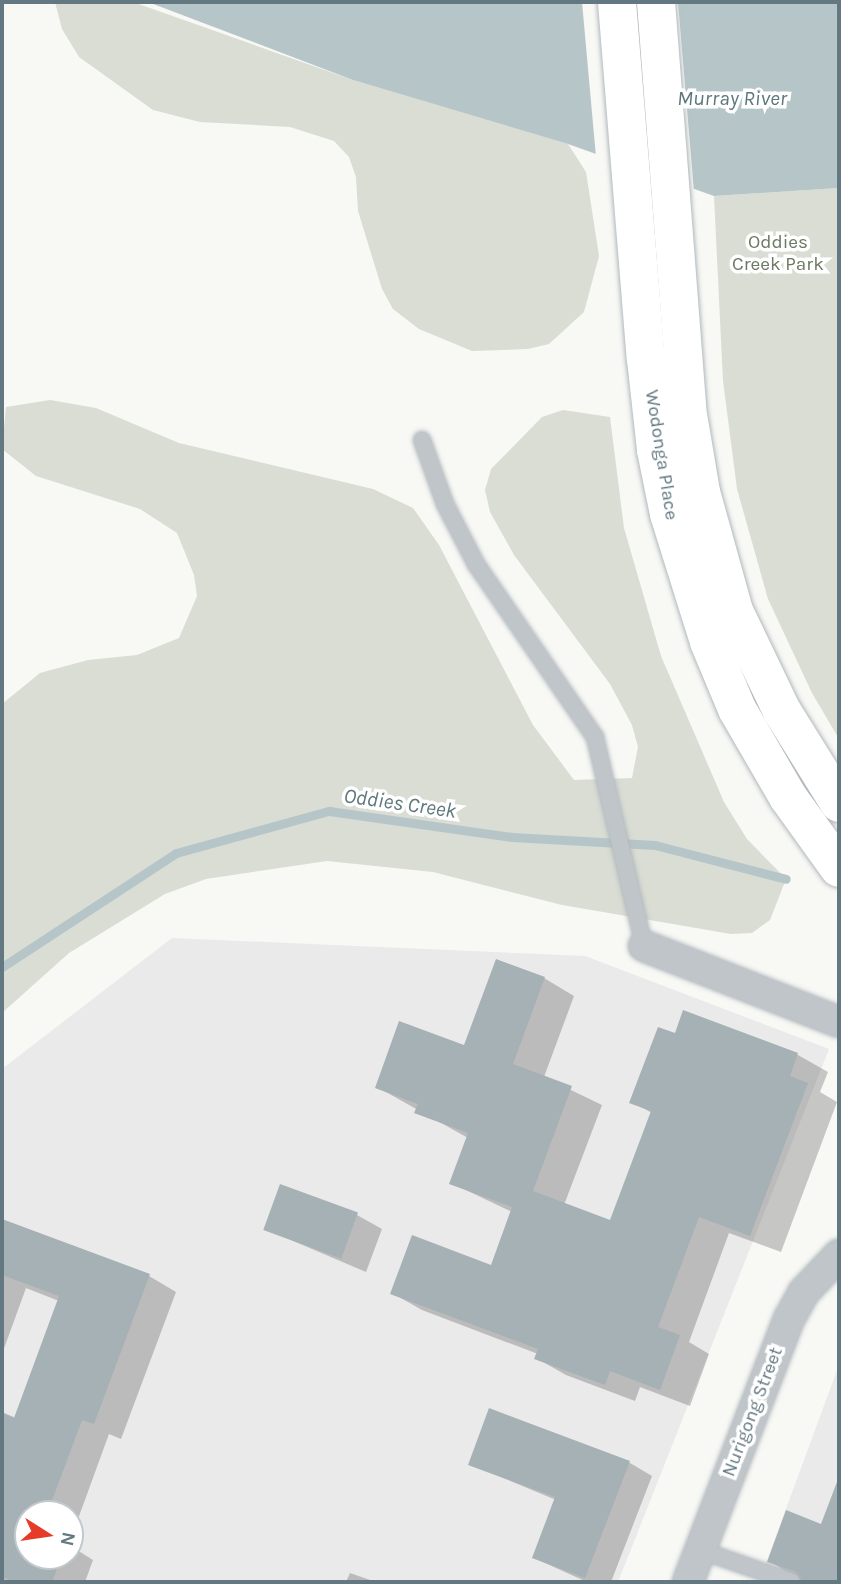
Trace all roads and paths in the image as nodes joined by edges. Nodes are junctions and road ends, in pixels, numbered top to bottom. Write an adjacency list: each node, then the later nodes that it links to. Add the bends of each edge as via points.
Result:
1 (617, 2): 5 (main road, Wodonga Place, via 656,450 685,575 737,709 788,797)
2 (656, 2): 4 (main road, Wodonga Place, via 687,410 717,559 734,611 782,711)
3 (422, 440): 6 (lane, via 445,504 476,564 595,737)
4 (839, 803)
5 (839, 869)
6 (644, 946): 7 (street)
7 (839, 1022)
8 (839, 1255): 9 (street, Nurigong Street, via 804,1293 789,1319)
9 (700, 1549): 10 (street, Nurigong Street); 11 (lane)
10 (688, 1582)
11 (792, 1582)

